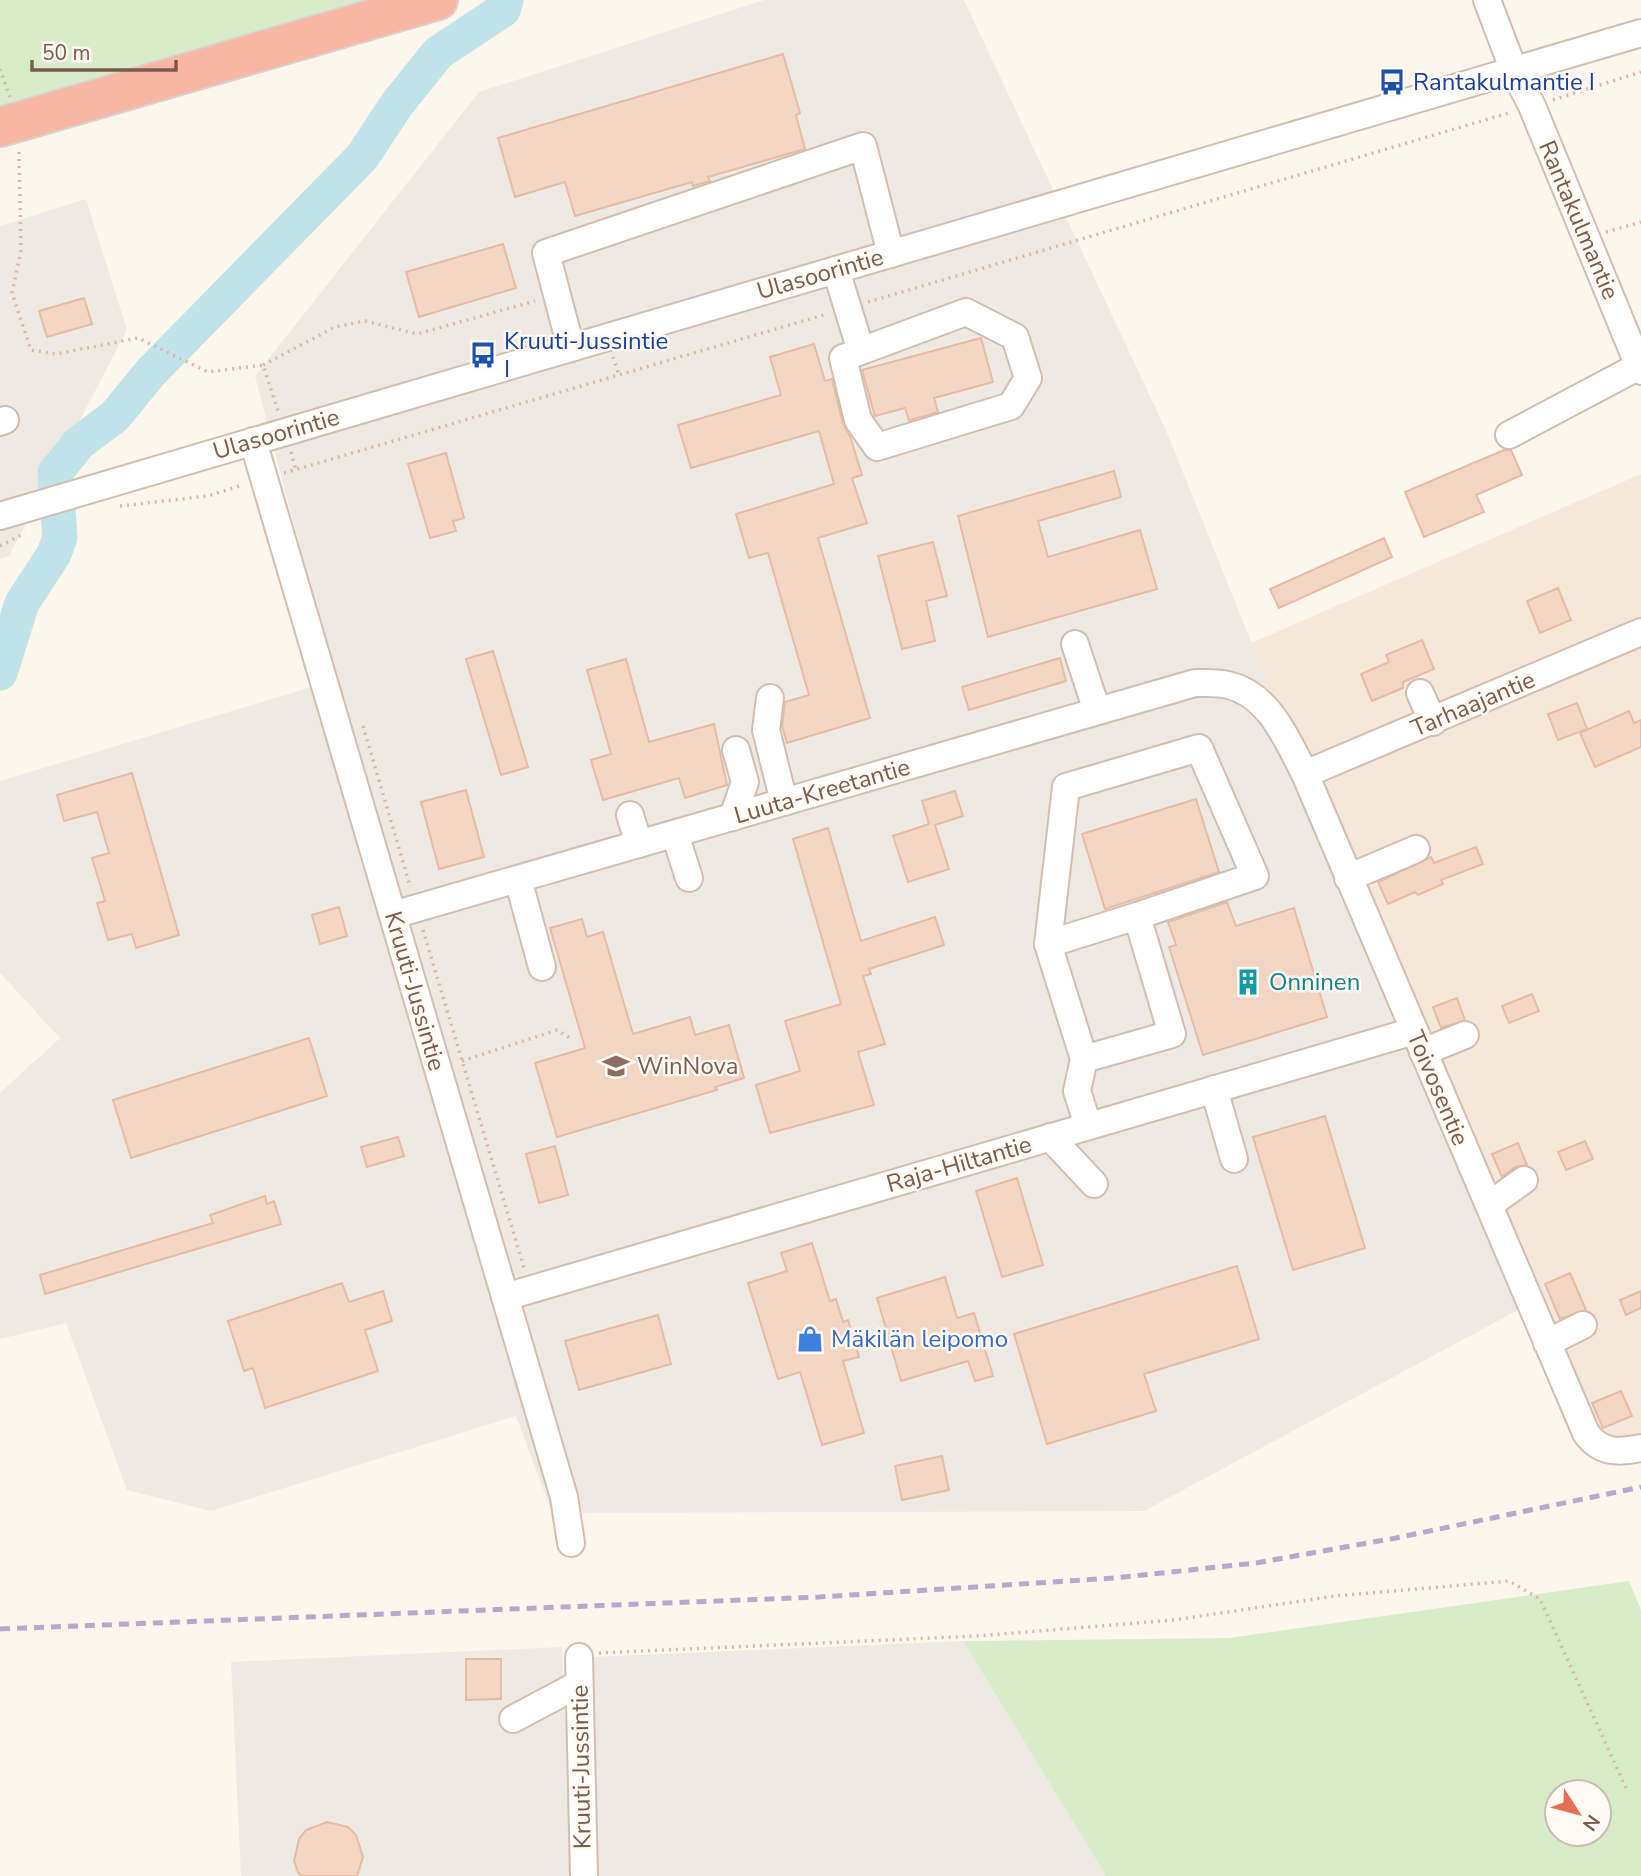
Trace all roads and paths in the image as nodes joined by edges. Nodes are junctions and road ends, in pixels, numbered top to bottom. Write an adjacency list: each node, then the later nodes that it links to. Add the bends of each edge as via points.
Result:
1 (438, 0): 6 (highway)
2 (1488, 0): 5 (street, Rantakulmantie)
3 (1641, 33): 5 (street, Ulasoorintie)
4 (0, 69): 6 (path)
5 (1514, 71): 8 (street, Rantakulmantie); 9 (street, Ulasoorintie)
6 (9, 124): 14 (path, via 21,250 12,293 32,350 57,354 139,339 208,372)
7 (1641, 221): 8 (path)
8 (1587, 238): 15 (street, Rantakulmantie)
9 (891, 254): 10 (street, Ulasoorintie); 11 (street, via 863,146 546,253)
10 (836, 270): 12 (street, Ulasoorintie); 13 (street)
11 (557, 295): 12 (street); 14 (path, via 417,334 365,321 335,327)
12 (571, 348): 16 (street, Ulasoorintie)
13 (862, 351): 13 (street, via 967,312 1015,337 1028,378 1011,406 877,447 858,420 842,358)
14 (264, 365): 16 (path)
15 (1640, 369): 17 (street)
16 (285, 432): 18 (street, Ulasoorintie)
17 (1509, 435)
18 (253, 441): 21 (street, Ulasoorintie); 43 (street, Kruuti-Jussintie)
19 (288, 472): 20 (path)
20 (291, 485)
21 (0, 516)
22 (28, 532): 23 (path)
23 (0, 546)
24 (1641, 632): 30 (street, Tarhaajantie)
25 (1075, 645): 29 (street)
26 (1420, 693): 30 (street)
27 (1252, 695): 29 (street, Luuta-Kreetantie, via 1228,685 1195,683); 33 (street, Toivosentie, via 1277,720)
28 (770, 698): 34 (street, via 766,730)
29 (1097, 711): 34 (street, Luuta-Kreetantie)
30 (1433, 722): 33 (street, Tarhaajantie)
31 (362, 723): 43 (path)
32 (736, 750): 36 (street, via 745,782)
33 (1305, 774): 41 (street, Toivosentie)
34 (783, 802): 36 (street, Luuta-Kreetantie)
35 (630, 815): 38 (street)
36 (733, 817): 37 (street, Luuta-Kreetantie)
37 (675, 834): 38 (street, Luuta-Kreetantie); 40 (street)
38 (639, 844): 42 (street, Luuta-Kreetantie)
39 (1416, 849): 41 (street)
40 (688, 878)
41 (1348, 878): 49 (street, Toivosentie)
42 (518, 879): 43 (street, Luuta-Kreetantie); 46 (street)
43 (405, 912): 51 (path); 60 (street, Kruuti-Jussintie)
44 (1137, 916): 45 (street); 45 (street, via 1255,876 1199,748 1066,788); 50 (street, via 1172,1034)
45 (1048, 944): 50 (street)
46 (542, 967)
47 (1465, 1035): 49 (street, Raja-Hiltantie)
48 (572, 1040): 51 (path, via 556,1030)
49 (1418, 1041): 52 (street, Raja-Hiltantie); 58 (street, Toivosentie)
50 (1084, 1059): 53 (street, via 1077,1091)
51 (462, 1061): 59 (path)
52 (1214, 1089): 53 (street, Raja-Hiltantie); 55 (street)
53 (1088, 1125): 54 (street, Raja-Hiltantie)
54 (1050, 1137): 57 (street); 59 (street, Raja-Hiltantie)
55 (1234, 1159)
56 (1524, 1180): 58 (street)
57 (1094, 1184)
58 (1489, 1205): 62 (street, Toivosentie)
59 (531, 1290): 60 (street, Raja-Hiltantie)
60 (505, 1297): 64 (street, Kruuti-Jussintie, via 564,1497)
61 (1583, 1325): 62 (street)
62 (1547, 1343): 63 (street, Toivosentie, via 1594,1444 1608,1450)
63 (1641, 1448)
64 (570, 1543)
65 (579, 1657): 66 (street, Kruuti-Jussintie); 68 (path, via 976,1636 1174,1620 1335,1597 1509,1581 1540,1599)
66 (579, 1684): 67 (street); 69 (street, Kruuti-Jussintie)
67 (513, 1719)
68 (1626, 1788)
69 (584, 1876)

